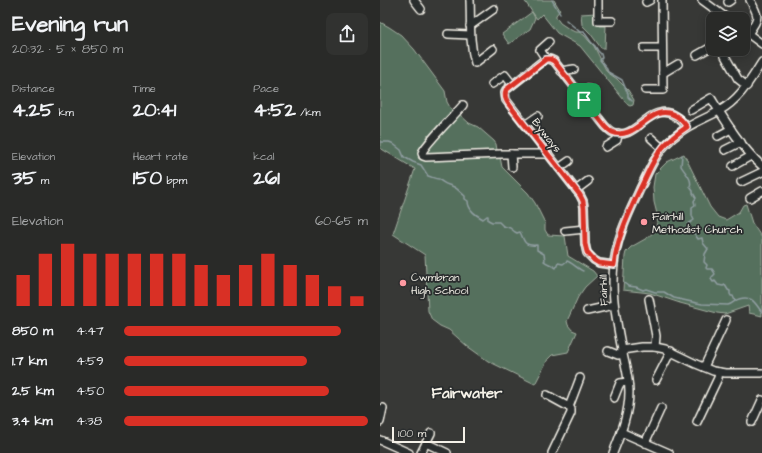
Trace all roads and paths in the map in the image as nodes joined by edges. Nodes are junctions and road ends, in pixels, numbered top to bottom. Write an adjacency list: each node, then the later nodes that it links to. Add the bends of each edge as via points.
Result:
1 (414, 0): 8 (street)
2 (470, 0): 12 (street)
3 (598, 0): 11 (street, via 598,21)
4 (662, 0): 20 (street)
5 (702, 0): 9 (street)
6 (750, 0): 10 (street)
7 (494, 8): 12 (street)
8 (421, 9)
9 (718, 12)
10 (760, 12): 13 (street, via 757,21)
11 (612, 21)
12 (470, 26): 15 (street)
13 (750, 28)
14 (448, 34): 15 (street)
15 (470, 35): 21 (street, via 475,63)
16 (750, 35): 18 (street)
17 (550, 42): 25 (street, via 540,50)
18 (762, 44)
19 (644, 48): 20 (street)
20 (662, 48): 30 (street)
21 (493, 49)
22 (706, 50): 23 (street)
23 (697, 55)
24 (725, 56): 33 (street, via 738,79)
25 (546, 59): 29 (street, via 554,61); 32 (street)
26 (762, 62): 33 (street, Fairhill)
27 (678, 64): 30 (street)
28 (574, 69): 29 (street)
29 (561, 70): 36 (street)
30 (662, 73): 35 (street, via 663,90)
31 (492, 84): 32 (street, via 505,75)
32 (512, 84): 41 (street, Byways, via 506,90 504,103)
33 (747, 86): 39 (street, Fairhill, via 736,99)
34 (588, 89): 36 (street)
35 (645, 90)
36 (577, 91): 44 (street, via 605,126)
37 (463, 105): 51 (street, via 429,142 423,156)
38 (690, 110): 39 (street, via 711,98)
39 (719, 111): 42 (street, Fairhill); 43 (street)
40 (538, 116): 41 (street)
41 (525, 125): 52 (street, Byways)
42 (687, 127): 44 (street, via 676,116 661,113 651,116 630,132); 49 (street, Fairhill)
43 (731, 129): 45 (street); 47 (street)
44 (618, 133): 48 (street, via 617,140)
45 (718, 136)
46 (651, 138): 49 (street)
47 (741, 142): 50 (street); 53 (street)
48 (606, 147)
49 (662, 148): 67 (street, Fairhill, via 653,161 621,232)
50 (725, 150)
51 (512, 154): 52 (street); 57 (street)
52 (548, 154): 58 (street, Byways)
53 (751, 156): 55 (street); 56 (street)
54 (569, 161): 58 (street)
55 (733, 166)
56 (762, 166)
57 (512, 168)
58 (559, 168): 62 (street, Byways)
59 (762, 172): 61 (street)
60 (588, 181): 62 (street)
61 (741, 182)
62 (576, 190): 65 (street, Byways, via 583,201)
63 (762, 190): 64 (street)
64 (750, 198)
65 (585, 229): 66 (street); 67 (street, Byways, via 586,248 590,256 599,263)
66 (565, 231)
67 (614, 265): 69 (street, Fairhill)
68 (649, 299): 72 (street, via 656,336)
69 (614, 305): 70 (street); 75 (street, Fairhill)
70 (586, 311)
71 (726, 320): 76 (street)
72 (655, 347): 74 (street); 75 (street)
73 (608, 351): 75 (street, via 618,355)
74 (671, 351): 76 (street); 80 (street)
75 (622, 352): 81 (street, Fairhill)
76 (704, 368): 77 (street)
77 (719, 372): 78 (street); 89 (street)
78 (762, 373)
79 (580, 378): 85 (street)
80 (656, 380)
81 (628, 382): 83 (street, via 620,383); 91 (street, Fairhill, via 628,403)
82 (547, 395): 85 (street)
83 (614, 398)
84 (762, 400): 90 (street)
85 (569, 407): 100 (street, via 572,413)
86 (661, 408): 94 (street)
87 (384, 412): 88 (street)
88 (380, 422)
89 (697, 422)
90 (752, 422)
91 (621, 432): 94 (street); 101 (street, Fairhill)
92 (431, 433): 95 (street)
93 (380, 440): 97 (street)
94 (645, 443): 96 (street)
95 (426, 444): 98 (street); 99 (street)
96 (655, 450): 102 (street)
97 (409, 453)
98 (421, 453)
99 (447, 453)
100 (552, 453)
101 (613, 453)
102 (669, 453)

